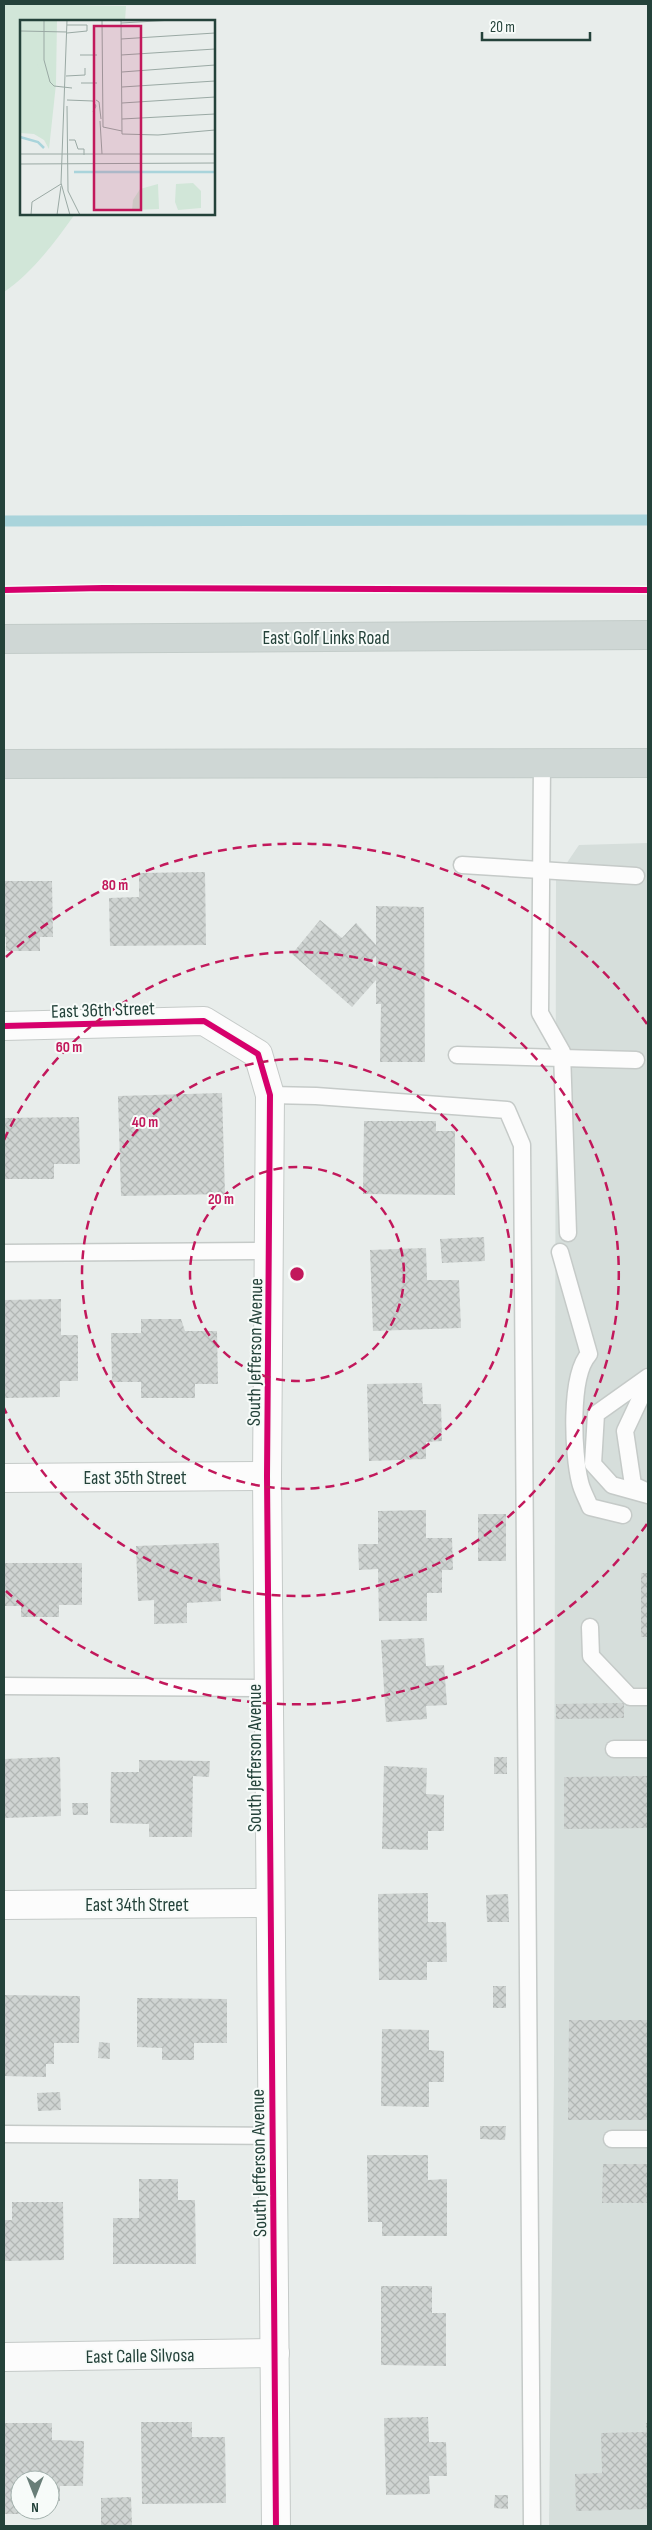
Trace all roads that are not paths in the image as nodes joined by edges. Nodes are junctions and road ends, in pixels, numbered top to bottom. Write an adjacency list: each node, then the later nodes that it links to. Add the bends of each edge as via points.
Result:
1 (648, 635): 2 (main road, East Golf Links Road)
2 (4, 639)
3 (542, 763): 4 (main road); 5 (main road); 7 (lane)
4 (648, 763)
5 (4, 764)
6 (462, 865): 7 (lane)
7 (541, 870): 8 (lane); 12 (lane, via 540,1013 562,1052)
8 (636, 876)
9 (204, 1021): 10 (street, East 36th Street); 14 (street, South Jefferson Avenue, via 258,1054)
10 (4, 1026)
11 (457, 1055): 12 (lane)
12 (562, 1059): 13 (lane); 15 (lane)
13 (636, 1060)
14 (270, 1095): 16 (street, South Jefferson Avenue); 40 (lane, via 507,1110 522,1145)
15 (568, 1233)
16 (270, 1251): 18 (lane); 21 (street, South Jefferson Avenue)
17 (560, 1252): 24 (lane, via 589,1354 582,1362 577,1380 575,1441 580,1483 590,1507)
18 (4, 1253)
19 (648, 1377): 23 (lane, via 596,1414 593,1464 612,1485)
20 (648, 1382): 23 (lane, via 625,1430 633,1485)
21 (267, 1476): 22 (street, East 35th Street); 27 (street, South Jefferson Avenue)
22 (4, 1478)
23 (648, 1493)
24 (623, 1515)
25 (590, 1627): 28 (lane, via 591,1656 630,1697)
26 (4, 1686): 27 (lane)
27 (268, 1688): 31 (street, South Jefferson Avenue)
28 (648, 1697)
29 (614, 1749): 30 (lane)
30 (648, 1749)
31 (270, 1903): 32 (street, East 34th Street); 34 (street, South Jefferson Avenue)
32 (4, 1905)
33 (4, 2134): 34 (lane)
34 (273, 2136): 37 (street, South Jefferson Avenue)
35 (612, 2139): 36 (lane)
36 (648, 2140)
37 (275, 2353): 38 (street, East Calle Silvosa); 39 (street, South Jefferson Avenue)
38 (4, 2357)
39 (276, 2526)
40 (532, 2526)

